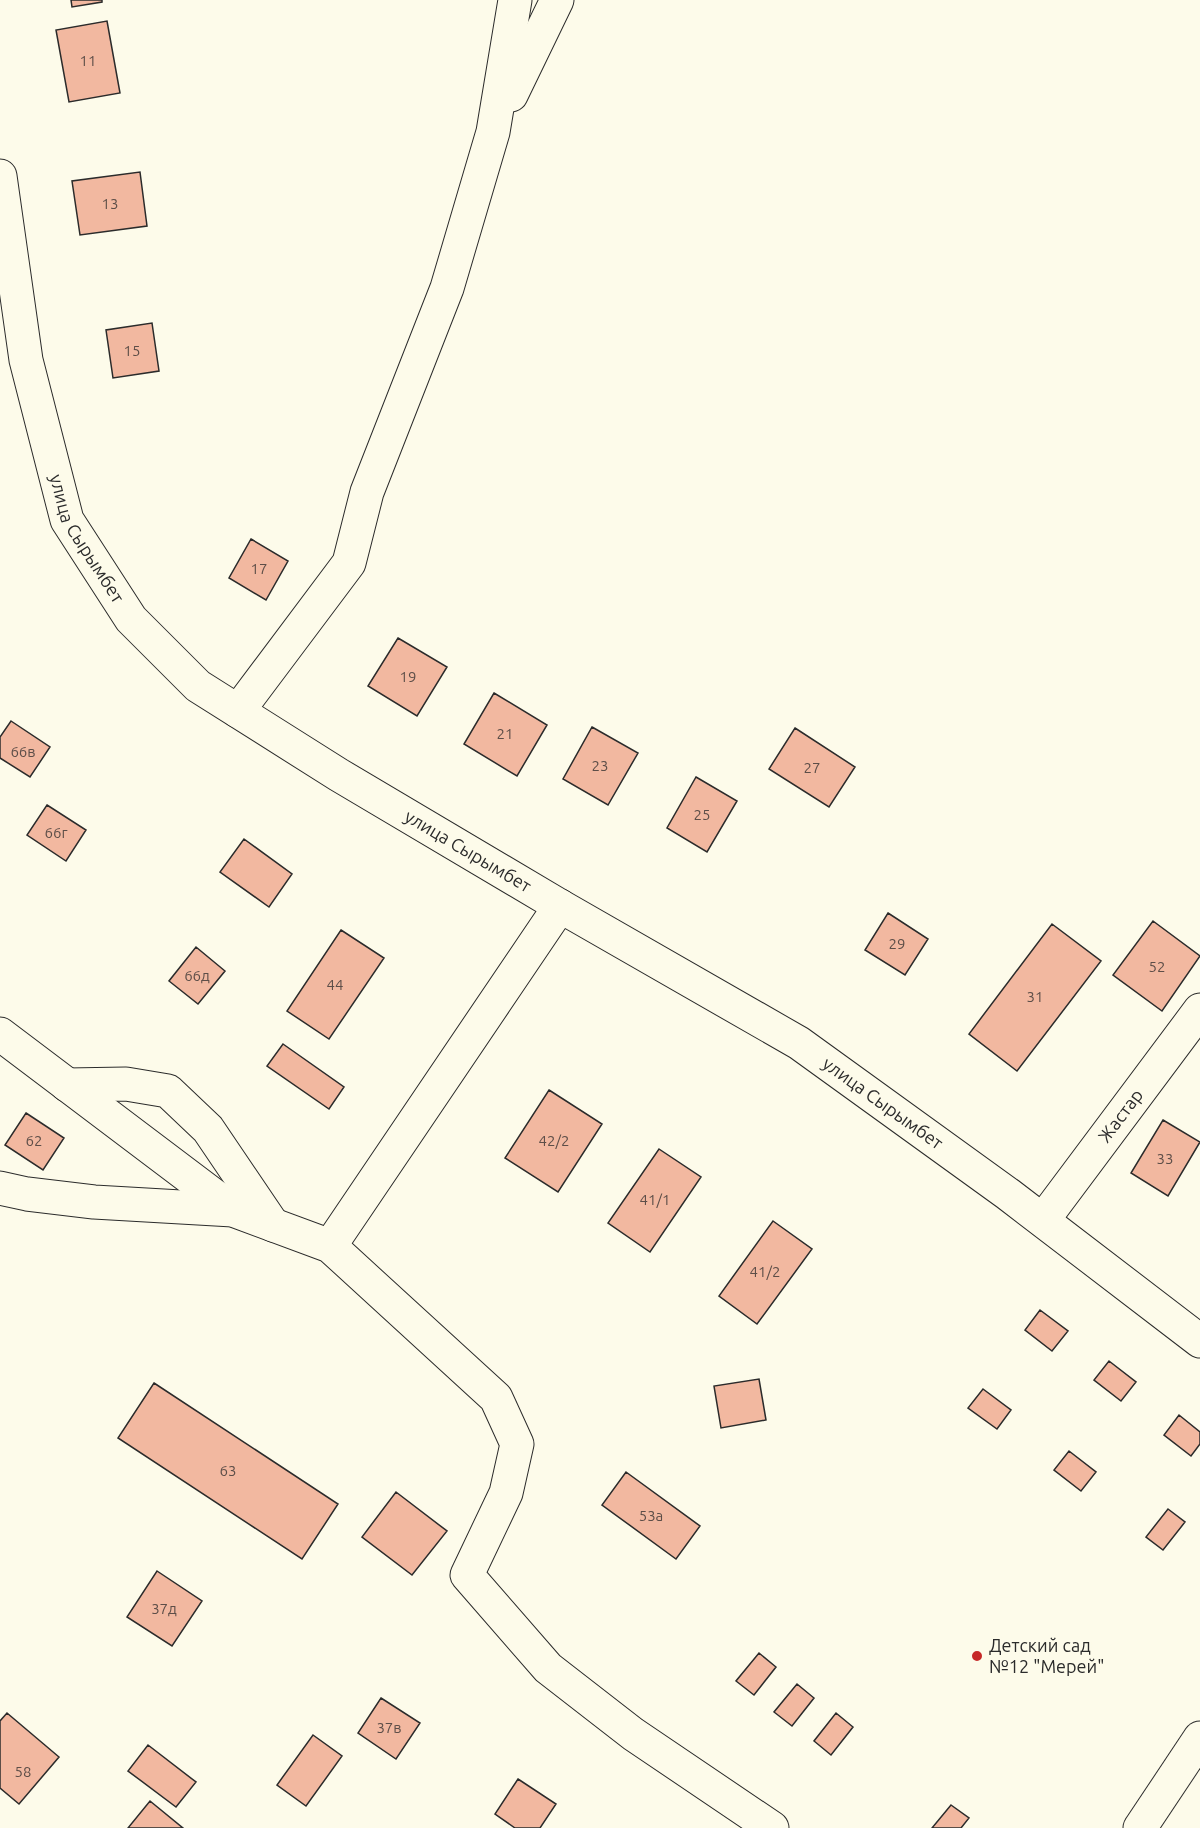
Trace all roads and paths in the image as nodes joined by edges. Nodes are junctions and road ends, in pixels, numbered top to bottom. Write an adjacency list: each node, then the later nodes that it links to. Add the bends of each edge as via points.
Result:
1 (515, 0): 3 (street)
2 (556, 0): 3 (street)
3 (493, 132): 6 (street, via 447,288 367,492 349,563)
4 (0, 176): 5 (street, улица Сырымбет)
5 (13, 362): 6 (street, улица Сырымбет, via 67,520 131,619 198,686)
6 (238, 711): 7 (street, улица Сырымбет)
7 (560, 906): 13 (street, улица Сырымбет, via 799,1043); 15 (street)
8 (1200, 1010): 13 (street, Жастар)
9 (0, 1034): 10 (street)
10 (67, 1085): 12 (street); 14 (street, via 126,1084 168,1091 208,1129)
11 (0, 1188): 12 (street, via 94,1202)
12 (233, 1210): 14 (street)
13 (1043, 1220): 16 (street, улица Сырымбет)
14 (273, 1225): 15 (street)
15 (330, 1246): 18 (street, via 496,1398 517,1444 506,1493 467,1575 548,1668 633,1734)
16 (1200, 1341)
17 (1200, 1738): 19 (street)
18 (772, 1828)
19 (1140, 1828)

